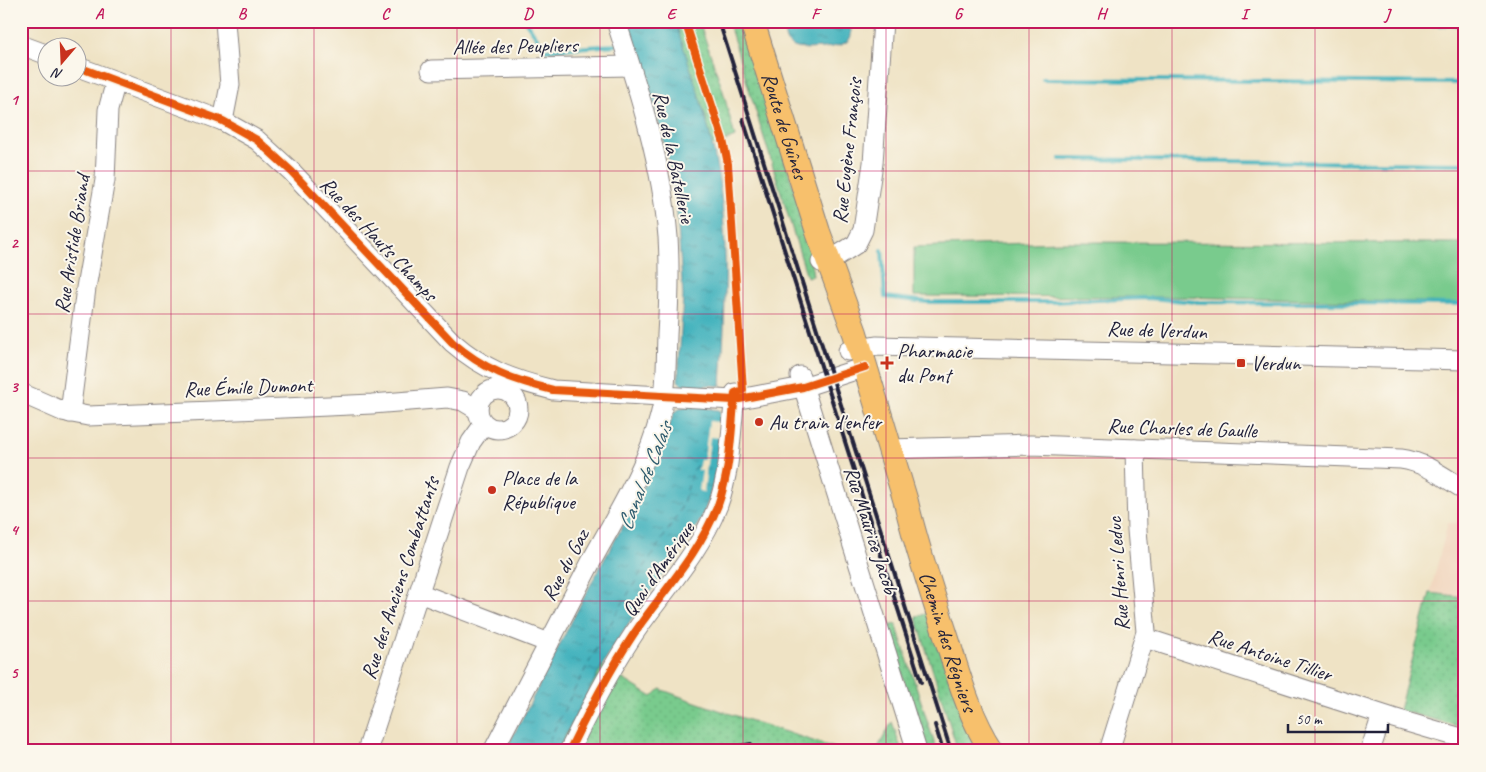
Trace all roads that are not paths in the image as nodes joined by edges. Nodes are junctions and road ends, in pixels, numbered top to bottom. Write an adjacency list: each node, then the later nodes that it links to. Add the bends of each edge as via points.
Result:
1 (225, 21): 11 (street, via 230,85)
2 (616, 21): 7 (street, Rue de la Batellerie)
3 (752, 21): 12 (main road, Route de Guînes)
4 (883, 21): 12 (street, Rue Eugène François, via 873,163 863,230 856,244)
5 (21, 45): 6 (street)
6 (38, 51)
7 (630, 66): 9 (street, Allée des Peupliers); 20 (street, Rue de la Batellerie, via 658,173 667,232)
8 (88, 70): 10 (street, Rue des Hauts Champs)
9 (431, 70)
10 (116, 81): 11 (street, Rue des Hauts Champs); 22 (street, Rue Aristide Briand, via 108,110 105,180 86,288)
11 (223, 121): 13 (street, Rue des Hauts Champs, via 268,148)
12 (825, 260): 14 (main road, Route de Guînes, via 824,279)
13 (463, 352): 17 (street, Rue des Hauts Champs, via 504,376); 19 (street, Rue des Hauts Champs, via 489,380)
14 (857, 359): 15 (street, Rue de Verdun, via 876,346); 16 (street, Rue de Verdun); 24 (main road, Chemin des Régniers); 27 (main road, Chemin des Régniers, via 887,482)
15 (1465, 360)
16 (802, 381): 21 (street, Rue des Hauts Champs); 36 (street, Rue Maurice Jacob)
17 (553, 390): 19 (street); 20 (street, Rue des Hauts Champs)
18 (21, 393): 22 (street, Rue Émile Dumont)
19 (510, 395): 23 (street, via 493,390 484,394 479,403); 23 (street, via 518,414 509,427 496,430)
20 (670, 396): 21 (street, Rue des Hauts Champs); 30 (street, Rue du Gaz, via 642,464)
21 (729, 397): 35 (street, Quai d'Amérique, via 729,461 719,503 707,530 641,624)
22 (70, 413): 23 (street, Rue Émile Dumont, via 97,416 448,398 463,401)
23 (481, 417): 28 (street, Rue des Anciens Combattants, via 448,502)
24 (889, 449): 25 (street, Rue Charles de Gaulle, via 1017,445); 27 (main road, Chemin des Régniers)
25 (1135, 449): 26 (street, Rue Charles de Gaulle, via 1409,460 1426,466); 29 (street, Rue Henri Leduc)
26 (1465, 490)
27 (913, 530): 37 (main road, Chemin des Régniers, via 968,704)
28 (419, 593): 30 (street); 33 (street, Rue des Anciens Combattants)
29 (1145, 638): 31 (street, Rue Antoine Tillier); 38 (street, Rue Henri Leduc)
30 (549, 644): 34 (street, Rue du Gaz)
31 (1382, 715): 32 (street, Rue Antoine Tillier); 39 (street)
32 (1465, 739)
33 (367, 751)
34 (493, 751)
35 (569, 751)
36 (917, 751)
37 (992, 751)
38 (1109, 751)
39 (1370, 751)

